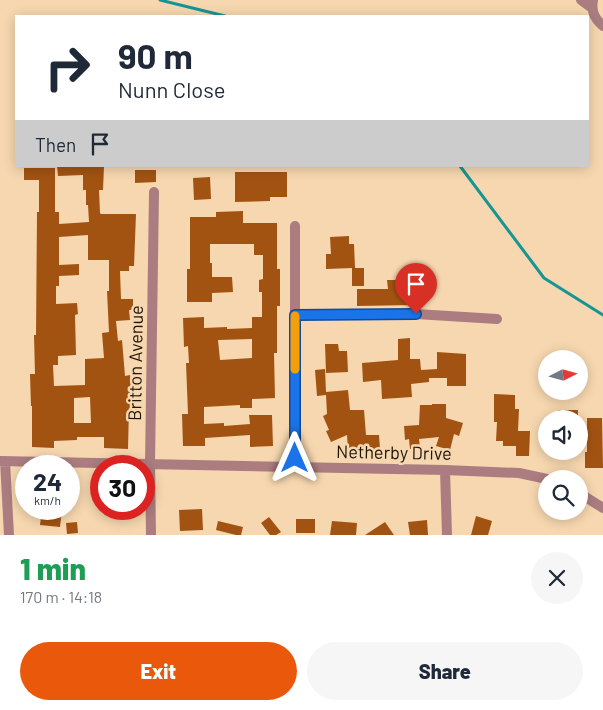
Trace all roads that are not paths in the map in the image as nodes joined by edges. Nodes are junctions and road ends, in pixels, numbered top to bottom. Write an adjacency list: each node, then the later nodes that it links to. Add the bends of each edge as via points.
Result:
1 (581, 0): 2 (street)
2 (592, 4): 3 (street, via 597,21)
3 (603, 26)
4 (154, 192): 8 (street, Britton Avenue)
5 (295, 226): 6 (street)
6 (295, 315): 7 (street, via 416,314); 12 (street)
7 (497, 319)
8 (150, 455)
9 (3, 461): 10 (street, Netherby Drive); 18 (street)
10 (90, 463)
11 (155, 464): 12 (street, Netherby Drive)
12 (295, 467): 13 (street, Netherby Drive)
13 (445, 470): 14 (street, Netherby Drive, via 519,473); 20 (street)
14 (538, 477)
15 (588, 499): 16 (street)
16 (603, 508)
17 (151, 520): 19 (street, Britton Avenue)
18 (8, 535)
19 (151, 535)
20 (447, 535)

